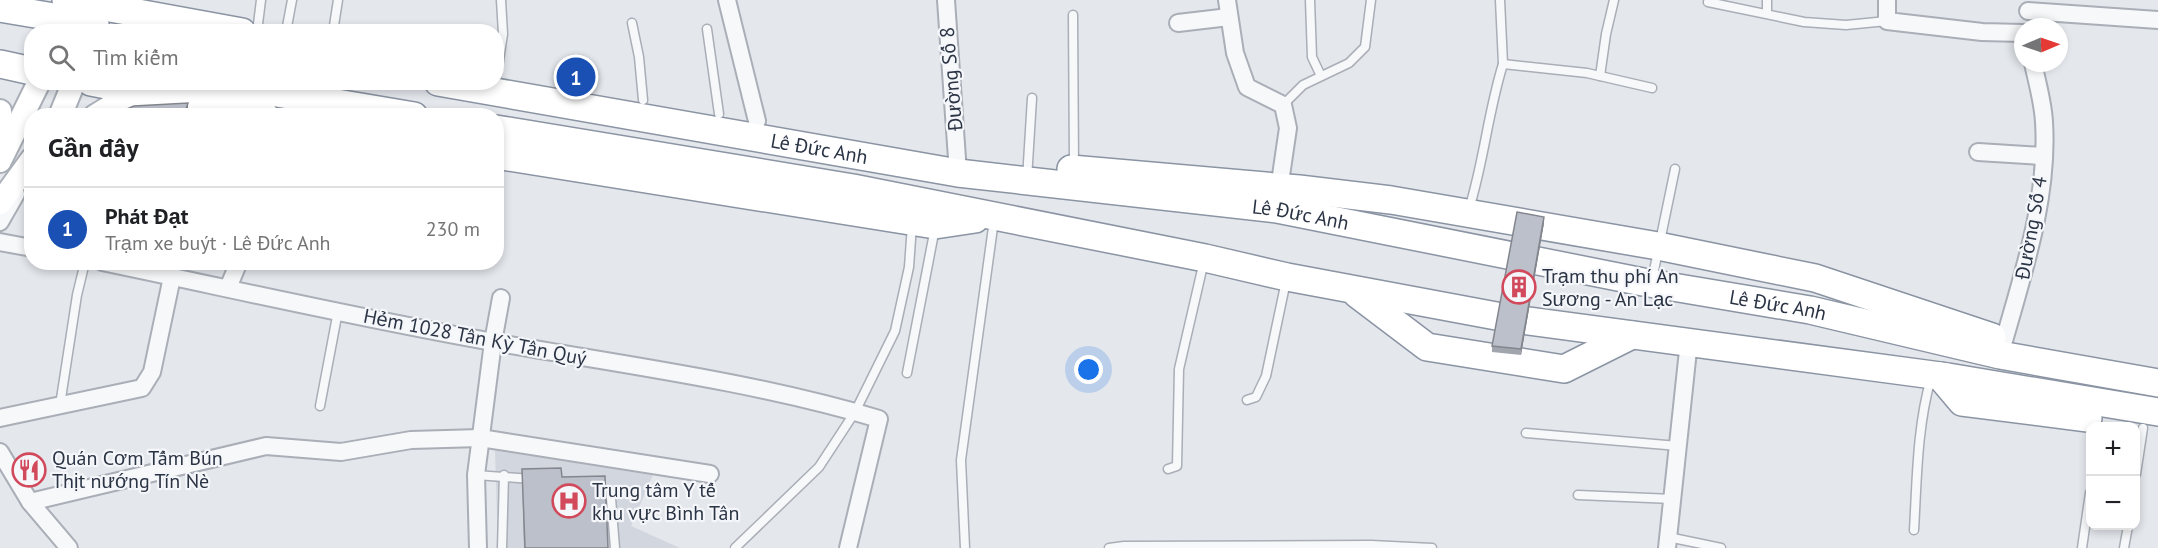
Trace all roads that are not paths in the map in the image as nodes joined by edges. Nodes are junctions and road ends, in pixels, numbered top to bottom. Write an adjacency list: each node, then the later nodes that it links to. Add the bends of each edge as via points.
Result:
1 (261, 0): 28 (lane)
2 (292, 0): 29 (lane)
3 (338, 0): 30 (lane)
4 (501, 0): 31 (lane)
5 (727, 0): 61 (street)
6 (946, 0): 67 (street, Đường Số 8)
7 (1227, 0): 21 (street)
8 (1311, 0): 41 (lane, via 1312,57)
9 (1371, 0): 41 (lane, via 1365,47 1349,63)
10 (1500, 0): 37 (lane)
11 (1614, 0): 42 (lane)
12 (1767, 0): 16 (lane)
13 (1887, 0): 23 (street)
14 (1708, 2): 16 (lane)
15 (0, 8): 20 (highway)
16 (1767, 12): 23 (lane, via 1804,22 1846,25)
17 (2028, 13): 22 (street)
18 (91, 15): 20 (highway); 26 (highway); 27 (highway)
19 (1073, 15): 72 (lane)
20 (57, 16)
21 (1229, 17): 24 (street); 52 (street, via 1234,53 1247,87)
22 (2158, 20)
23 (1887, 21): 33 (street)
24 (1178, 22)
25 (632, 23): 51 (lane)
26 (117, 24)
27 (171, 24)
28 (258, 24)
29 (288, 24)
30 (334, 24)
31 (502, 24)
32 (707, 28): 60 (lane)
33 (2014, 33)
34 (0, 47): 35 (highway)
35 (24, 52)
36 (0, 64): 38 (highway)
37 (1503, 64): 42 (lane); 75 (lane)
38 (24, 69)
39 (2035, 72): 66 (street, Đường Số 4, via 2044,121)
40 (504, 75): 51 (highway, Lê Đức Anh)
41 (1321, 76): 52 (lane, via 1303,85)
42 (1600, 76): 43 (lane)
43 (1652, 88)
44 (35, 90): 53 (main road)
45 (71, 90): 54 (main road)
46 (128, 90): 49 (highway)
47 (260, 90): 57 (highway)
48 (488, 90): 67 (highway, Lê Đức Anh)
49 (156, 96): 55 (main road); 56 (highway)
50 (1032, 98): 70 (lane)
51 (644, 100): 60 (highway, Lê Đức Anh)
52 (1283, 105): 74 (street, via 1288,128)
53 (26, 108)
54 (63, 108)
55 (108, 108)
56 (221, 108)
57 (366, 108)
58 (0, 111): 64 (main road)
59 (24, 112): 64 (main road)
60 (719, 114): 61 (highway, Lê Đức Anh)
61 (757, 121): 67 (highway, Lê Đức Anh)
62 (504, 130): 76 (highway, Lê Đức Anh, via 853,188)
63 (1978, 152): 66 (street)
64 (2, 155)
65 (504, 156): 78 (highway)
66 (2042, 156): 96 (street, Đường Số 4, via 2041,193 2021,287)
67 (958, 165): 70 (highway, Lê Đức Anh)
68 (1675, 169): 81 (lane)
69 (24, 170): 73 (main road)
70 (1027, 174): 72 (highway, Lê Đức Anh)
71 (24, 177): 77 (street)
72 (1073, 178): 74 (highway, Lê Đức Anh)
73 (4, 195)
74 (1278, 198): 75 (highway, Lê Đức Anh, via 1390,200); 88 (highway, Lê Đức Anh)
75 (1467, 214): 81 (highway, Lê Đức Anh)
76 (994, 217): 78 (highway); 82 (highway, Lê Đức Anh); 131 (lane, via 961,460)
77 (0, 222)
78 (924, 223): 98 (lane); 104 (lane, via 909,267 895,331)
79 (0, 242): 80 (street)
80 (24, 246)
81 (1658, 246): 88 (lane); 96 (highway, Lê Đức Anh, via 1815,278)
82 (1204, 258): 87 (highway, Lê Đức Anh); 112 (lane, via 1179,369 1177,466)
83 (83, 270): 102 (lane)
84 (139, 270): 86 (street, Hẻm 1028 Tân Kỳ Tân Quý)
85 (236, 270): 89 (street)
86 (172, 277): 89 (street, Hẻm 1028 Tân Kỳ Tân Quý); 102 (street, via 152,372 142,388)
87 (1287, 278): 90 (highway, Lê Đức Anh); 101 (lane, via 1266,376 1256,397)
88 (1651, 283): 96 (highway, Lê Đức Anh)
89 (228, 288): 92 (street, Hẻm 1028 Tân Kỳ Tân Quý)
90 (1348, 288): 93 (highway, Lê Đức Anh, via 1507,318); 93 (highway, Lê Đức Anh, via 1428,347 1564,369)
91 (501, 298): 95 (street)
92 (338, 310): 95 (street, Hẻm 1028 Tân Kỳ Tân Quý); 103 (lane)
93 (1632, 335): 94 (highway, Lê Đức Anh)
94 (1689, 341): 99 (highway, Lê Đức Anh); 109 (street)
95 (493, 342): 104 (street, Hẻm 1028 Tân Kỳ Tân Quý); 108 (street)
96 (2002, 347): 97 (highway, Lê Đức Anh); 100 (highway, Lê Đức Anh)
97 (2158, 372)
98 (906, 373)
99 (1936, 375): 106 (highway, Lê Đức Anh); 122 (lane, via 1925,400)
100 (2158, 383)
101 (1247, 400)
102 (60, 405): 105 (street)
103 (320, 406)
104 (852, 411): 129 (lane, via 819,467); 130 (street, Hẻm 1028 Tân Kỳ Tân Quý, via 879,419)
105 (0, 418)
106 (2153, 423): 111 (lane)
107 (1526, 433): 109 (lane)
108 (480, 438): 113 (street); 114 (street); 120 (street, via 411,440 340,453 266,446)
109 (1678, 446): 119 (street)
110 (0, 452): 120 (street)
111 (2140, 462)
112 (1168, 469)
113 (710, 474)
114 (476, 475): 115 (lane); 126 (street)
115 (504, 475): 116 (lane); 127 (lane)
116 (545, 481)
117 (584, 485): 128 (lane, via 593,486 611,498)
118 (1578, 495): 119 (lane)
119 (1673, 500): 124 (street)
120 (30, 502): 125 (street)
121 (2086, 524): 135 (lane)
122 (1914, 530)
123 (2127, 530): 136 (lane)
124 (1668, 543): 134 (lane)
125 (69, 548)
126 (478, 548)
127 (502, 548)
128 (615, 548)
129 (735, 548)
130 (848, 548)
131 (965, 548)
132 (1109, 548): 133 (lane)
133 (1432, 548)
134 (1721, 548)
135 (2082, 548)
136 (2124, 548)

